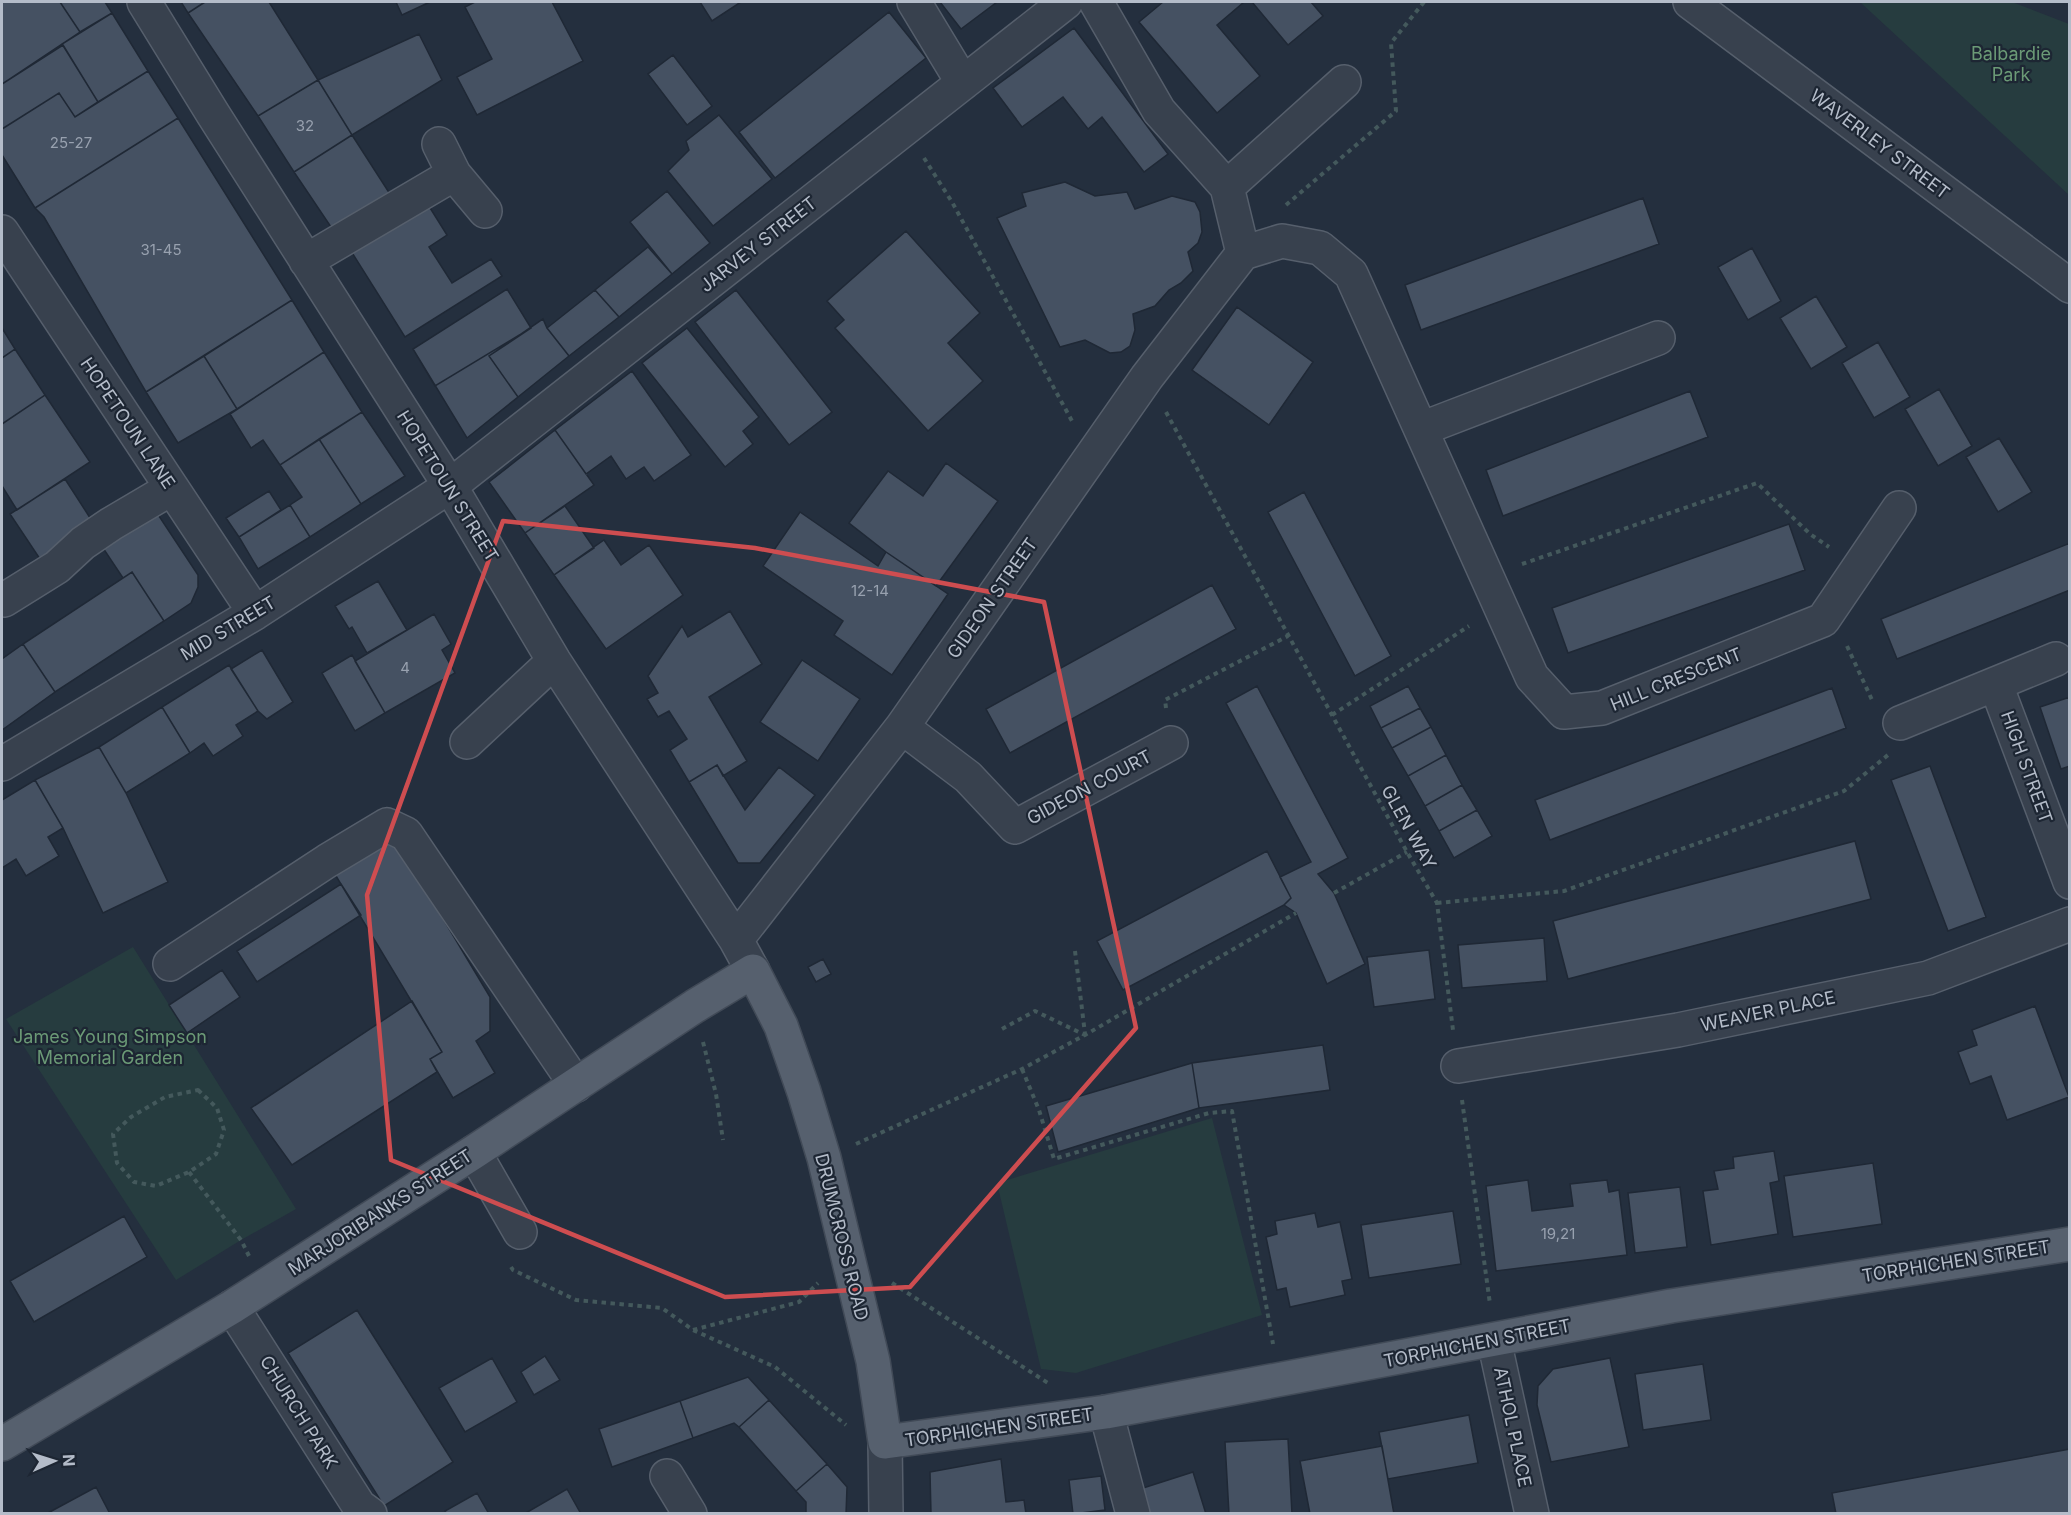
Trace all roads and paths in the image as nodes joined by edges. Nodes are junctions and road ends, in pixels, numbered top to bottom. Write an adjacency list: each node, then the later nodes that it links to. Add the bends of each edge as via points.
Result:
1 (144, 2): 17 (street, HOPETOUN STREET)
2 (914, 2): 8 (street)
3 (1066, 2): 8 (street, JARVEY STREET)
4 (1096, 2): 12 (street, via 1159,111)
5 (1424, 2): 15 (path, via 1391,43 1396,111 1283,208)
6 (1690, 2): 18 (street, WAVERLEY STREET)
7 (1344, 81): 12 (street)
8 (963, 83): 9 (street, JARVEY STREET)
9 (905, 128): 22 (path, via 952,202); 23 (street, JARVEY STREET)
10 (439, 144): 11 (street)
11 (454, 174): 13 (street); 17 (street)
12 (1227, 187): 16 (street)
13 (485, 211)
14 (2, 232): 24 (street, HOPETOUN LANE)
15 (1282, 241): 16 (street, HILL CRESCENT); 21 (street, HILL CRESCENT, via 1320,248 1352,274)
16 (1243, 253): 20 (street, GIDEON STREET)
17 (306, 261): 23 (street, HOPETOUN STREET)
18 (2070, 286)
19 (1658, 338): 21 (street)
20 (1147, 377): 22 (street, GIDEON STREET); 32 (path, GLEN WAY)
21 (1420, 429): 27 (street, HILL CRESCENT)
22 (1092, 455): 38 (street, GIDEON STREET)
23 (450, 486): 30 (street, MID STREET); 34 (street, HOPETOUN STREET)
24 (172, 488): 28 (street, via 111,524 57,567); 30 (street, HOPETOUN LANE)
25 (1899, 508): 26 (street)
26 (1858, 568): 27 (path, via 1810,534 1757,483); 31 (street)
27 (1487, 576): 29 (street, HILL CRESCENT)
28 (4, 600)
29 (1500, 606): 31 (street, HILL CRESCENT, via 1532,677 1564,712 1602,708); 36 (path)
30 (255, 613): 41 (street, MID STREET)
31 (1823, 620): 37 (path, via 1845,640 1878,714)
32 (1288, 636): 36 (path, GLEN WAY); 40 (path, via 1165,700)
33 (2056, 659): 35 (street)
34 (554, 661): 39 (street); 48 (street, HOPETOUN STREET)
35 (1996, 685): 37 (street); 43 (street, HIGH STREET)
36 (1332, 715): 42 (path, GLEN WAY)
37 (1900, 723): 45 (path, via 1890,753 1844,791 1563,891)
38 (902, 727): 40 (street, GIDEON COURT, via 968,777 1015,827); 48 (street, GIDEON STREET)
39 (466, 742)
40 (1171, 743)
41 (2, 764)
42 (1407, 852): 44 (path); 45 (path, GLEN WAY)
43 (2070, 882)
44 (1334, 893)
45 (1437, 903): 55 (path, GLEN WAY)
46 (1296, 913): 54 (path)
47 (2070, 924): 55 (street, WEAVER PLACE, via 1928,978 1678,1030)
48 (736, 940): 51 (street, HOPETOUN STREET)
49 (1075, 951): 54 (path)
50 (170, 964): 57 (street, via 387,825 406,834)
51 (753, 971): 52 (main road, MARJORIBANKS STREET); 60 (main road, DRUMCROSS ROAD, via 781,1026)
52 (695, 1006): 57 (main road, MARJORIBANKS STREET); 58 (path)
53 (1002, 1029): 54 (path, via 1035,1011)
54 (1085, 1035): 56 (path)
55 (1458, 1066): 68 (path, GLEN WAY)
56 (1022, 1069): 60 (path); 69 (path, via 1054,1159 1209,1113 1232,1111)
57 (576, 1084): 59 (main road, MARJORIBANKS STREET)
58 (723, 1140)
59 (474, 1152): 63 (street); 65 (main road, MARJORIBANKS STREET)
60 (824, 1158): 64 (main road, DRUMCROSS ROAD)
61 (189, 1172): 61 (path, via 216,1154 224,1130 217,1108 198,1090 165,1097 131,1117 113,1134 117,1163 134,1182 156,1186); 65 (path, via 241,1240)
62 (2070, 1244): 68 (main road, TORPHICHEN STREET, via 1671,1306)
63 (514, 1246): 67 (path, via 513,1270 576,1300 662,1308)
64 (847, 1254): 67 (path, via 799,1302); 70 (path); 72 (main road, DRUMCROSS ROAD, via 873,1361)
65 (263, 1287): 66 (main road, MARJORIBANKS STREET)
66 (232, 1307): 71 (main road, MARJORIBANKS STREET); 74 (street, CHURCH PARK, via 358,1506)
67 (693, 1330): 72 (path, via 775,1367)
68 (1494, 1340): 69 (main road, TORPHICHEN STREET); 78 (street, ATHOL PLACE)
69 (1280, 1380): 70 (main road, TORPHICHEN STREET)
70 (1101, 1413): 72 (main road, TORPHICHEN STREET); 77 (street)
71 (2, 1444)
72 (886, 1450): 76 (street, DRUMCROSS ROAD)
73 (667, 1476): 75 (street)
74 (370, 1514)
75 (690, 1514)
76 (886, 1514)
77 (1133, 1514)
78 (1532, 1514)

